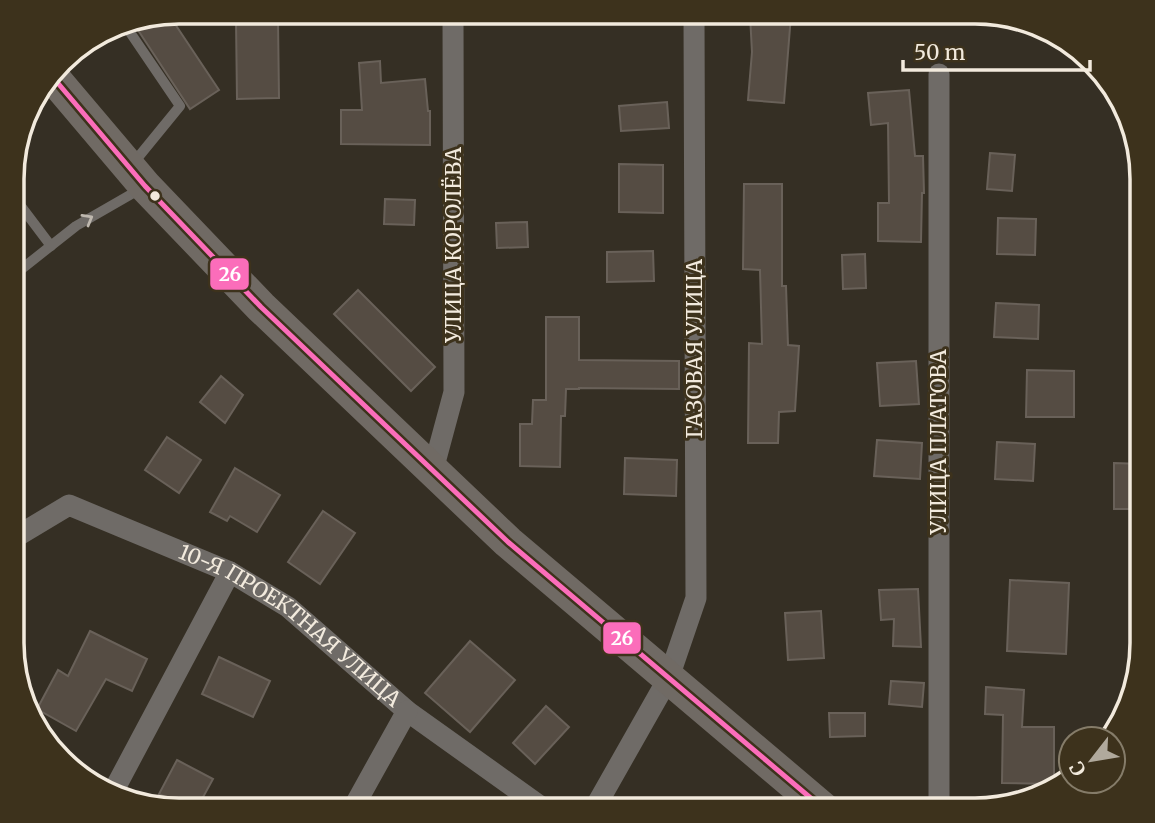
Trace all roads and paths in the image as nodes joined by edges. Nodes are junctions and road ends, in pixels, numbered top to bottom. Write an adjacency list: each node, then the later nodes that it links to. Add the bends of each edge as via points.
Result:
1 (453, 25): 10 (street, УЛИЦА КОРОЛЁВА, via 454,392)
2 (694, 25): 13 (street, ГАЗОВАЯ УЛИЦА, via 696,598)
3 (130, 33): 6 (lane, via 180,106)
4 (939, 74): 20 (street, УЛИЦА ПЛАТОВА)
5 (58, 83): 6 (main road)
6 (137, 177): 8 (lane, one-way to 6); 10 (main road, via 261,307)
7 (24, 210): 8 (lane)
8 (51, 246): 9 (lane)
9 (24, 267)
10 (433, 470): 13 (main road, via 508,542)
11 (25, 532): 12 (street, 10-Я ПРОЕКТНАЯ УЛИЦА, via 69,505)
12 (230, 572): 14 (street, 10-Я ПРОЕКТНАЯ УЛИЦА, via 288,607); 15 (street)
13 (669, 677): 18 (street, ГАЗОВАЯ УЛИЦА); 19 (main road)
14 (407, 712): 16 (street); 17 (street, 10-Я ПРОЕКТНАЯ УЛИЦА)
15 (117, 785)
16 (359, 798)
17 (529, 798)
18 (600, 798)
19 (812, 798)
20 (939, 798)

